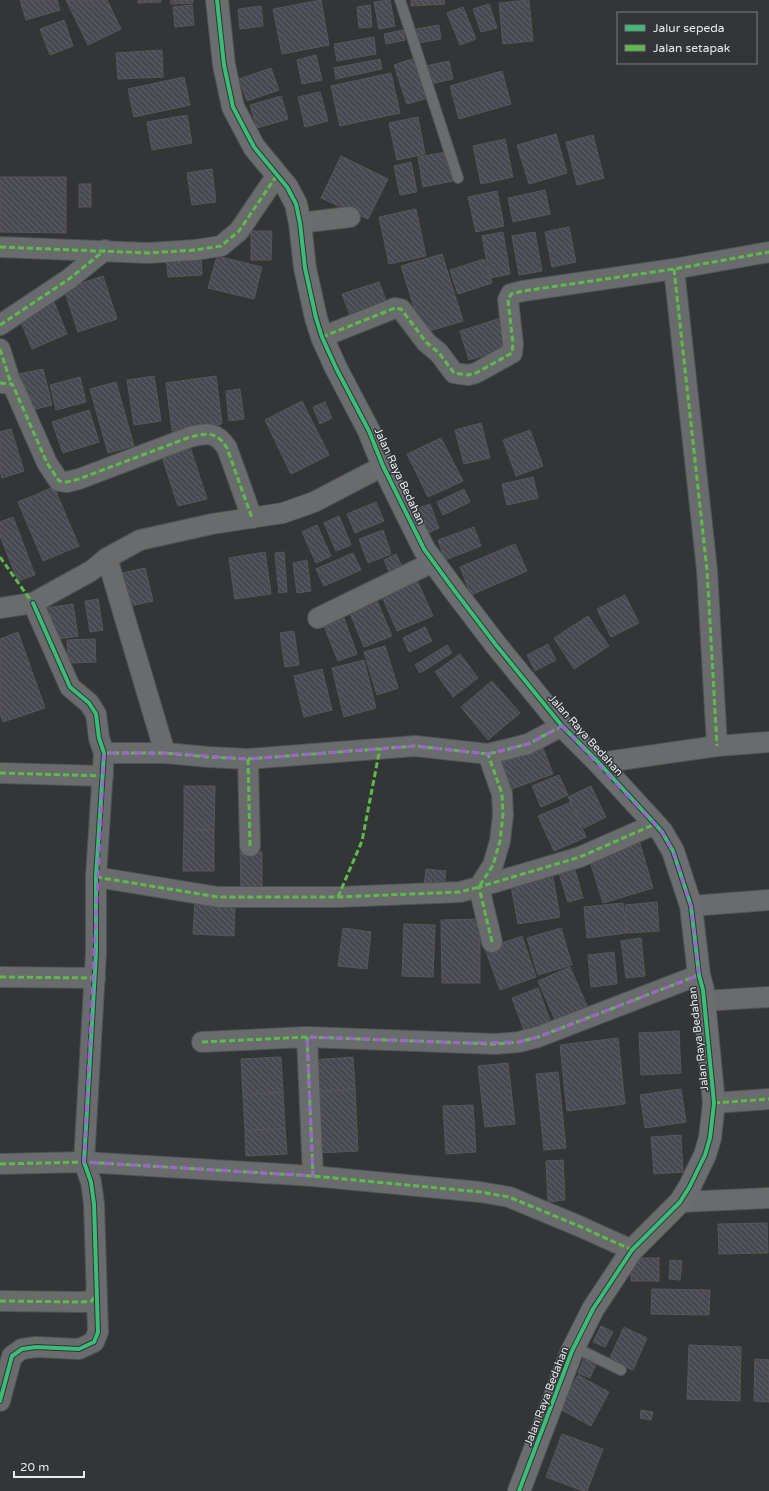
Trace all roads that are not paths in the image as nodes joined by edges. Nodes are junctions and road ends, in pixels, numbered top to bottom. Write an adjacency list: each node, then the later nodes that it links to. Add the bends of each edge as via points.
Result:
1 (217, 0): 3 (street, Jalan Raya Bedahan, via 224,65 233,107 254,146)
2 (400, 0): 4 (lane)
3 (277, 175): 6 (street, Jalan Raya Bedahan, via 296,204); 8 (street, via 239,231 221,246 177,252)
4 (458, 178)
5 (350, 217): 6 (street)
6 (300, 223): 12 (street, Jalan Raya Bedahan, via 305,268)
7 (0, 247): 8 (street)
8 (106, 250): 11 (street, via 69,279)
9 (769, 252): 10 (street)
10 (674, 269): 12 (street, via 511,294 508,300 514,344 512,353 468,375 454,373 401,309 395,308); 24 (street, via 707,570)
11 (0, 325)
12 (322, 337): 15 (street, Jalan Raya Bedahan, via 369,431)
13 (0, 350): 14 (street)
14 (5, 383): 16 (street, via 21,401 47,464 59,481 79,479 190,437 215,435 227,448)
15 (383, 466): 16 (street, via 314,502 283,513); 18 (street, Jalan Raya Bedahan)
16 (252, 518): 17 (street, via 140,540)
17 (107, 558): 19 (street); 26 (street)
18 (433, 562): 21 (street); 22 (street, Jalan Raya Bedahan)
19 (33, 603): 20 (street); 25 (street, via 70,687 89,703 96,714)
20 (0, 608)
21 (318, 618)
22 (562, 726): 27 (street, via 528,744); 29 (street, Jalan Raya Bedahan)
23 (769, 742): 24 (street)
24 (717, 746): 29 (street)
25 (104, 753): 26 (street); 31 (street)
26 (165, 753): 28 (street)
27 (488, 754): 28 (street, via 415,746); 35 (street, via 502,794 504,815 493,865)
28 (248, 759): 33 (street)
29 (598, 763): 32 (street, Jalan Raya Bedahan)
30 (0, 773): 31 (street)
31 (103, 776): 34 (street)
32 (655, 824): 35 (street, via 580,857); 37 (street, Jalan Raya Bedahan, via 673,851)
33 (250, 846)
34 (96, 877): 35 (street, via 218,898 346,897 460,892); 41 (street)
35 (480, 887): 38 (street)
36 (769, 900): 37 (street)
37 (691, 906): 39 (street, Jalan Raya Bedahan)
38 (492, 942)
39 (698, 975): 43 (street, Jalan Raya Bedahan, via 703,990); 44 (street, via 519,1042 467,1044)
40 (0, 977): 41 (street)
41 (95, 978): 48 (street)
42 (769, 997): 43 (street)
43 (703, 1001): 47 (street, Jalan Raya Bedahan)
44 (307, 1036): 45 (street); 50 (street)
45 (202, 1042)
46 (769, 1099): 47 (street)
47 (714, 1103): 52 (street, Jalan Raya Bedahan, via 710,1138 705,1155)
48 (84, 1162): 49 (street); 50 (street); 54 (street, via 91,1182 94,1204)
49 (0, 1164)
50 (313, 1176): 53 (street, via 509,1197)
51 (769, 1198): 52 (street)
52 (680, 1202): 53 (street, Jalan Raya Bedahan)
53 (632, 1250): 56 (street, Jalan Raya Bedahan, via 593,1309)
54 (96, 1293): 55 (street, via 92,1301 82,1302); 58 (street, via 98,1332 94,1342 79,1349 22,1349 12,1356)
55 (0, 1301)
56 (574, 1347): 57 (lane); 59 (street, Jalan Raya Bedahan)
57 (621, 1370)
58 (0, 1401)
59 (519, 1491)

